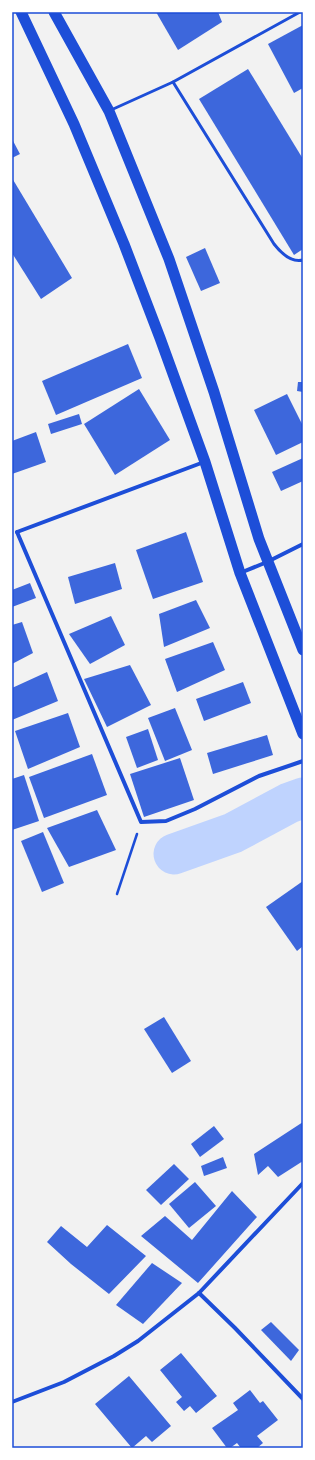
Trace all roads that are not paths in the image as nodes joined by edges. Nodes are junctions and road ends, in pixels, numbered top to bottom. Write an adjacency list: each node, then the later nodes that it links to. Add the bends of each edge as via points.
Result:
1 (21, 12): 7 (highway, via 74,124 121,237)
2 (54, 12): 5 (highway)
3 (300, 12): 4 (lane)
4 (173, 82): 5 (lane); 6 (lane, via 274,244 288,257)
5 (109, 111): 11 (highway, via 168,258 214,392)
6 (303, 260)
7 (205, 462): 9 (street); 12 (highway)
8 (12, 529): 9 (street)
9 (17, 532): 15 (street, via 141,822 166,821 195,810 259,776)
10 (303, 544): 11 (street)
11 (267, 562): 12 (street); 13 (highway)
12 (240, 573): 14 (highway)
13 (303, 650)
14 (303, 734)
15 (303, 761)
16 (303, 1183): 17 (street)
17 (199, 1293): 18 (street); 19 (street, via 138,1341 114,1356 64,1382)
18 (303, 1399)
19 (12, 1402)

